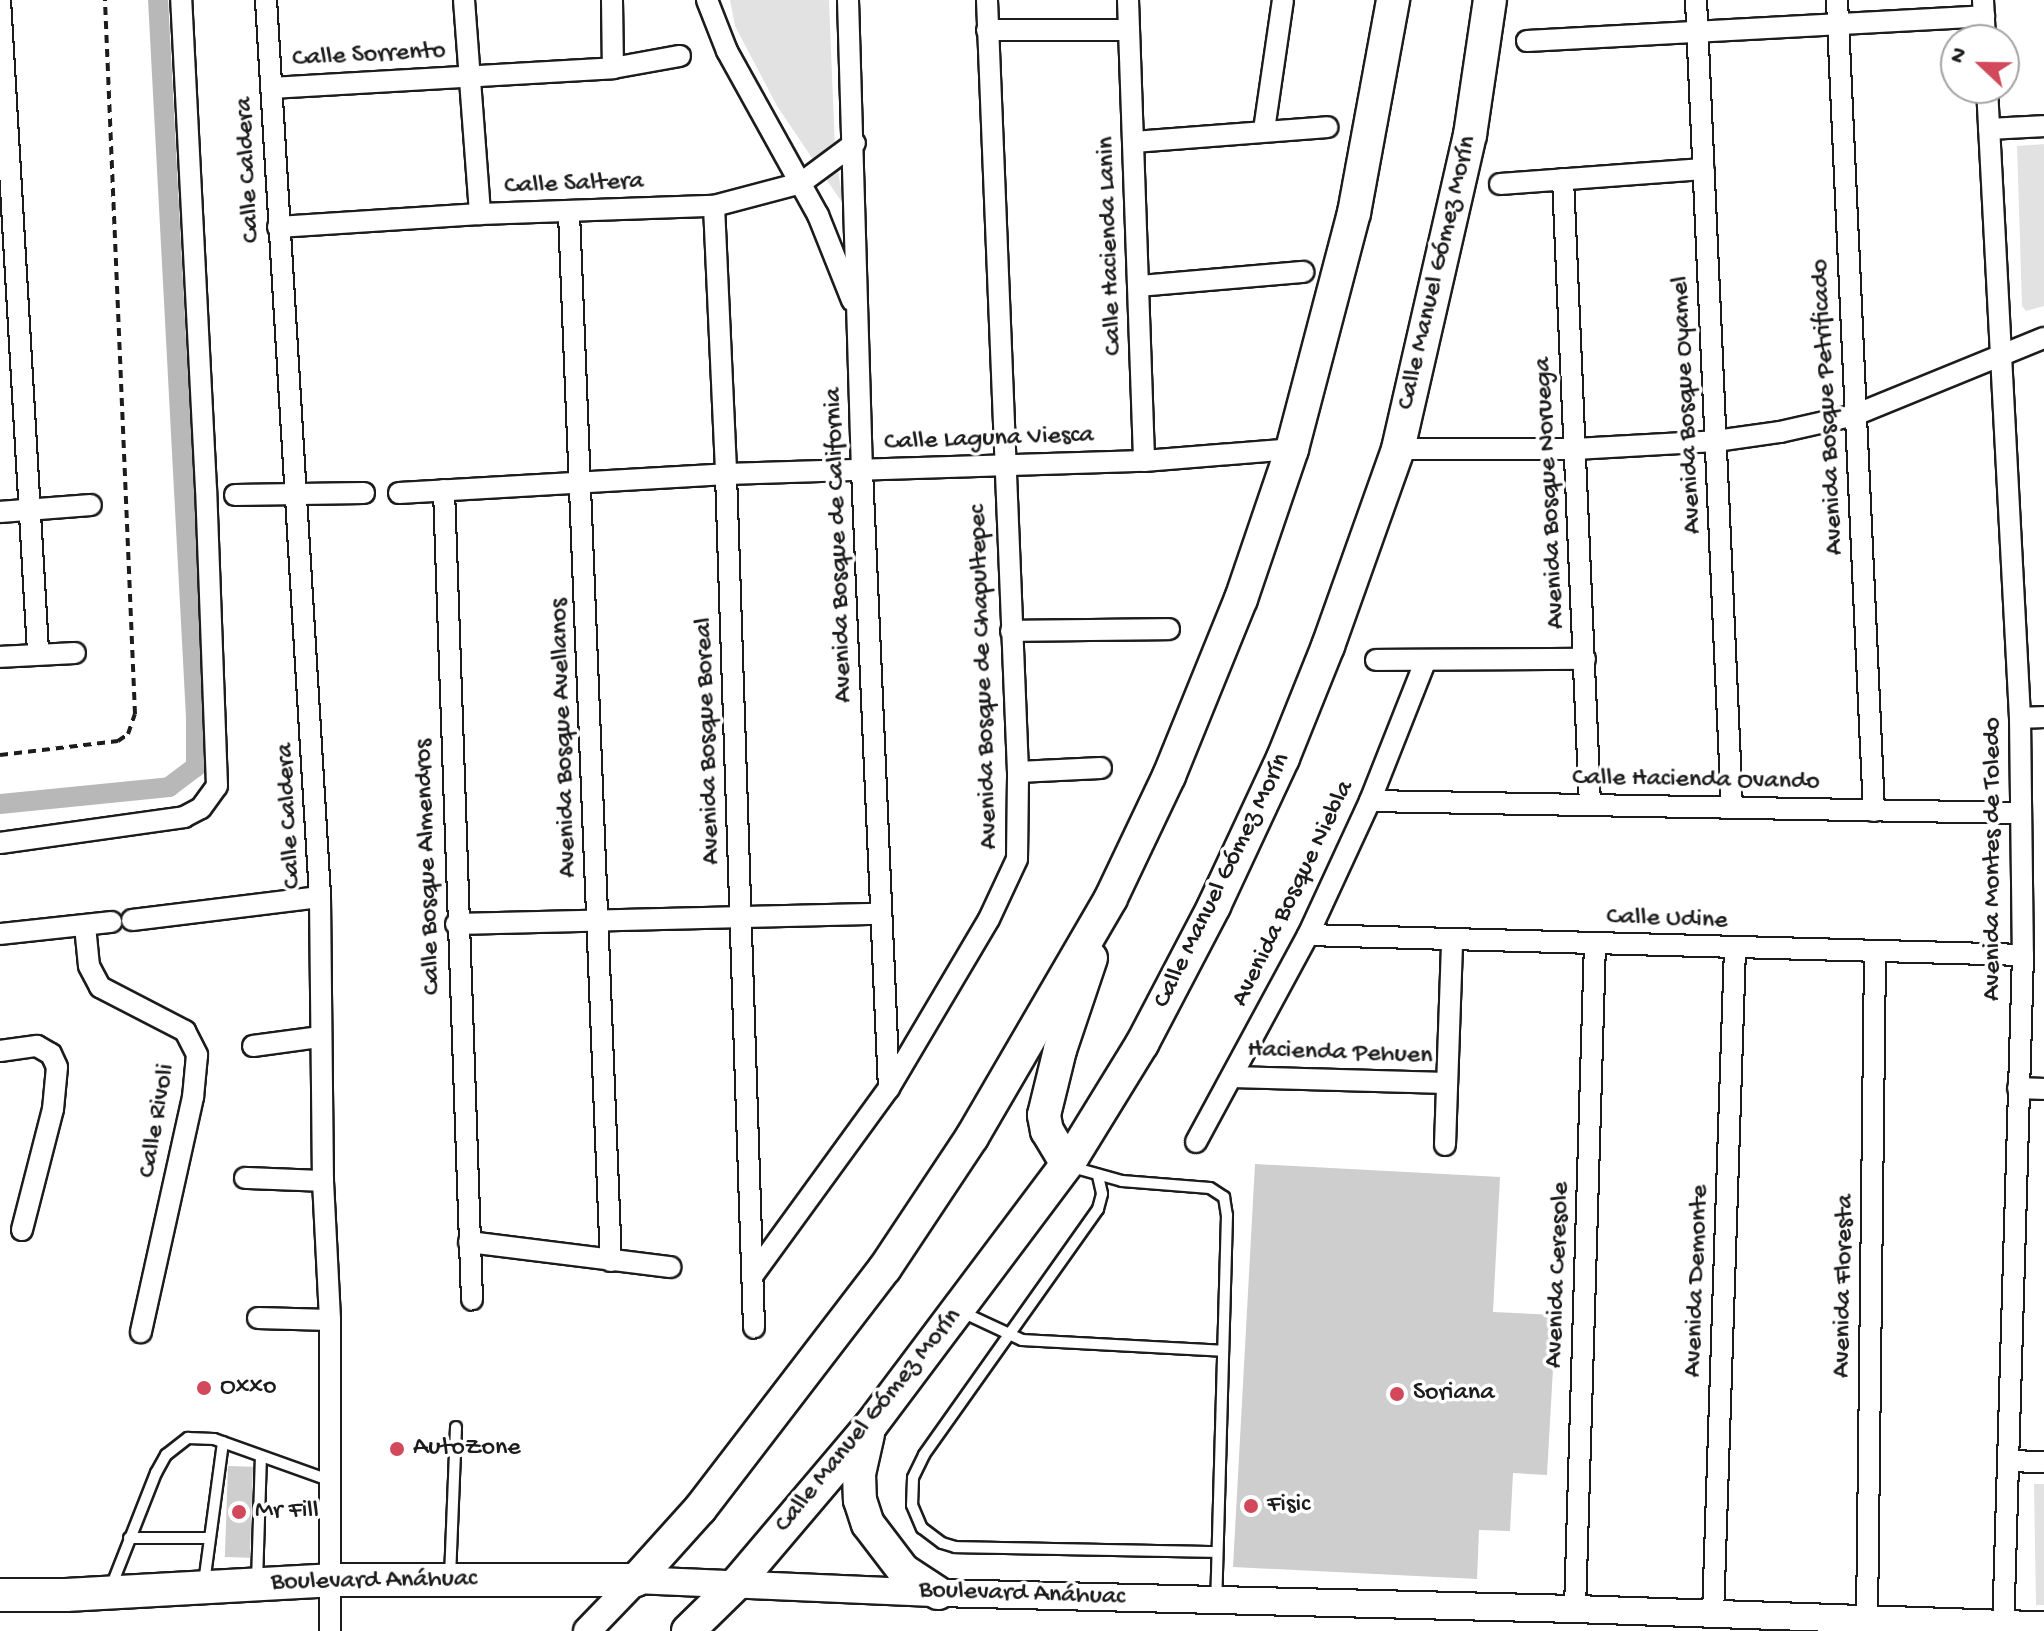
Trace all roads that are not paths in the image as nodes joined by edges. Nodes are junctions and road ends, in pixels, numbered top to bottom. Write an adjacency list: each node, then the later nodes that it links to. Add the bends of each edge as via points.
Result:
1 (0, 0): 61 (street)
2 (181, 0): 80 (street, via 218,779 207,801 184,817)
3 (266, 0): 24 (street, Calle Caldera)
4 (464, 0): 23 (street)
5 (612, 0): 22 (street)
6 (707, 0): 34 (street, via 727,51)
7 (848, 0): 31 (street, Avenida Bosque de California)
8 (987, 0): 17 (street, Avenida Bosque de Chapultepec)
9 (1128, 0): 18 (street, Calle Hacienda Lanin)
10 (1283, 0): 29 (street)
11 (1393, 0): 47 (main road, via 1354,213)
12 (1490, 0): 48 (main road, Calle Manuel Gómez Morín, via 1470,135)
13 (1696, 0): 19 (street, Avenida Bosque Oyamel)
14 (1837, 0): 16 (street, Avenida Bosque Petrificado)
15 (1983, 8): 16 (street)
16 (1838, 24): 19 (street); 45 (street, Avenida Bosque Petrificado)
17 (987, 30): 18 (street); 51 (street, Avenida Bosque de Chapultepec)
18 (1129, 30): 30 (street, Calle Hacienda Lanin)
19 (1696, 31): 20 (street); 32 (street, Avenida Bosque Oyamel)
20 (1527, 41)
21 (680, 56): 22 (street, Calle Sorrento)
22 (613, 68): 23 (street, Calle Sorrento)
23 (471, 77): 24 (street, Calle Sorrento); 38 (street)
24 (271, 88): 39 (street, Calle Caldera)
25 (1988, 104): 28 (street, Avenida Montes de Toledo)
26 (2044, 126): 28 (street)
27 (1327, 127): 29 (street)
28 (1989, 129): 44 (street, Avenida Montes de Toledo)
29 (1264, 130): 30 (street)
30 (1134, 142): 41 (street, Calle Hacienda Lanin)
31 (855, 143): 34 (street, Calle Saltera); 42 (street, Avenida Bosque de California)
32 (1703, 169): 33 (street); 46 (street, Avenida Bosque Oyamel)
33 (1563, 179): 35 (street); 49 (street, Avenida Bosque Noruega)
34 (801, 183): 36 (street, Calle Saltera); 42 (street, via 831,243)
35 (1500, 184)
36 (714, 206): 37 (street, Calle Saltera); 53 (street, Avenida Bosque Boreal)
37 (569, 213): 38 (street, Calle Saltera); 54 (street, Avenida Bosque Avellanos)
38 (480, 214): 39 (street, Calle Saltera)
39 (278, 227): 56 (street, Calle Caldera)
40 (1303, 272): 41 (street)
41 (1139, 286): 50 (street, Calle Hacienda Lanin)
42 (859, 319): 52 (street, Avenida Bosque de California)
43 (2044, 338): 44 (street)
44 (2003, 355): 45 (street); 72 (street, Avenida Montes de Toledo)
45 (1855, 415): 46 (street); 78 (street, Avenida Bosque Petrificado)
46 (1716, 441): 49 (street); 77 (street, Avenida Bosque Oyamel)
47 (1292, 449): 50 (street, Calle Laguna Viesca); 82 (main road, via 1264,538 1203,694)
48 (1398, 449): 49 (street); 107 (main road, Calle Manuel Gómez Morín, via 1328,646 1248,837 1174,987)
49 (1575, 449): 68 (street, Avenida Bosque Noruega)
50 (1144, 461): 51 (street, Calle Laguna Viesca)
51 (1004, 468): 52 (street, Calle Laguna Viesca); 64 (street, Avenida Bosque de Chapultepec)
52 (862, 470): 53 (street, Calle Laguna Viesca); 83 (street, Avenida Bosque de California)
53 (726, 474): 54 (street, Calle Laguna Viesca); 84 (street, Avenida Bosque Boreal)
54 (580, 481): 55 (street, Calle Laguna Viesca); 86 (street, Avenida Bosque Avellanos)
55 (444, 490): 58 (street, Calle Laguna Viesca); 88 (street, Calle Bosque Almendros)
56 (298, 493): 57 (street); 59 (street); 81 (street, Calle Caldera)
57 (364, 493)
58 (399, 493)
59 (235, 495)
60 (91, 505): 61 (street)
61 (32, 510): 62 (street); 65 (street)
62 (0, 512)
63 (1169, 629): 64 (street)
64 (1011, 631): 74 (street, Avenida Bosque de Chapultepec)
65 (38, 652): 66 (street); 67 (street)
66 (75, 653)
67 (0, 657)
68 (1585, 659): 70 (street); 76 (street, Avenida Bosque Noruega)
69 (1376, 660): 70 (street)
70 (1425, 662): 75 (street, Avenida Bosque Niebla)
71 (2044, 717): 72 (street)
72 (2020, 718): 79 (street, Avenida Montes de Toledo)
73 (1101, 768): 74 (street)
74 (1018, 772): 102 (street, Avenida Bosque de Chapultepec, via 1019,838 1012,874)
75 (1370, 801): 76 (street, Calle Hacienda Ovando); 91 (street, Avenida Bosque Niebla)
76 (1590, 804): 77 (street, Calle Hacienda Ovando)
77 (1732, 808): 78 (street, Calle Hacienda Ovando)
78 (1874, 811): 79 (street, Calle Hacienda Ovando)
79 (2021, 813): 96 (street, Avenida Montes de Toledo)
80 (0, 843)
81 (320, 897): 85 (street); 97 (street, Calle Caldera)
82 (1111, 898): 107 (main road, via 1047,1092 1047,1131); 136 (main road, via 972,1137 885,1268 700,1509)
83 (879, 914): 84 (street); 102 (street, Avenida Bosque de California)
84 (740, 917): 86 (street); 115 (street, Avenida Bosque Boreal)
85 (132, 920)
86 (599, 921): 88 (street); 113 (street, Avenida Bosque Avellanos)
87 (111, 922): 89 (street)
88 (456, 924): 112 (street, Calle Bosque Almendros)
89 (85, 926): 90 (street); 121 (street, Calle Rivoli, via 89,966 100,987 185,1031 197,1055 193,1097)
90 (0, 934)
91 (1308, 935): 92 (street, Calle Udine); 100 (street, Avenida Bosque Niebla)
92 (1452, 941): 93 (street, Calle Udine); 101 (street)
93 (1595, 944): 94 (street, Calle Udine); 144 (street, Avenida Ceresole)
94 (1735, 948): 95 (street, Calle Udine); 145 (street, Avenida Demonte)
95 (1875, 952): 96 (street, Calle Udine); 146 (street, Avenida Floresta)
96 (2023, 955): 103 (street, Avenida Montes de Toledo)
97 (320, 1037): 98 (street); 110 (street, Calle Caldera)
98 (253, 1046)
99 (0, 1051): 111 (street, via 37,1046 51,1054 57,1067 53,1109)
100 (1233, 1077): 101 (street, Hacienda Pehuen); 105 (street, Avenida Bosque Niebla)
101 (1446, 1083): 106 (street)
102 (889, 1088): 115 (street, Avenida Bosque de Chapultepec)
103 (2018, 1088): 104 (street); 128 (street, Avenida Montes de Toledo)
104 (2044, 1089)
105 (1196, 1142)
106 (1445, 1145)
107 (1067, 1164): 108 (lane); 117 (main road, Calle Manuel Gómez Morín)
108 (1098, 1176): 122 (lane, via 1098,1209); 123 (lane, via 1210,1188 1224,1197)
109 (245, 1178): 110 (street)
110 (323, 1181): 119 (street, Calle Caldera)
111 (22, 1230)
112 (469, 1242): 113 (street); 116 (street, Calle Bosque Almendros)
113 (611, 1261): 114 (street)
114 (670, 1267)
115 (753, 1275): 120 (street, Avenida Bosque Boreal)
116 (472, 1300)
117 (958, 1310): 122 (lane); 124 (main road, Calle Manuel Gómez Morín)
118 (258, 1318): 119 (street)
119 (330, 1320): 130 (street, Calle Caldera)
120 (754, 1328)
121 (141, 1332)
122 (1009, 1336): 123 (lane, via 1060,1345); 133 (lane, via 913,1478 912,1505 922,1528 955,1547)
123 (1222, 1351): 133 (lane)
124 (871, 1425): 137 (main road, Calle Manuel Gómez Morín); 141 (main road, via 859,1474 868,1524 903,1570)
125 (456, 1427): 134 (lane)
126 (223, 1442): 127 (lane); 131 (lane, via 200,1436 176,1444 156,1473); 132 (lane)
127 (261, 1456): 130 (lane); 138 (lane)
128 (2010, 1461): 129 (street); 149 (street, Avenida Montes de Toledo)
129 (2044, 1462)
130 (331, 1481): 135 (street, Calle Caldera)
131 (129, 1538): 132 (lane); 140 (lane)
132 (208, 1538): 139 (lane)
133 (1217, 1552): 143 (lane)
134 (450, 1579): 135 (main road, Boulevard Anáhuac); 136 (main road, Boulevard Anáhuac)
135 (331, 1580): 138 (main road, Boulevard Anáhuac); 150 (street, Calle Caldera)
136 (636, 1580): 137 (street, Boulevard Anáhuac); 151 (street)
137 (737, 1583): 141 (street, Boulevard Anáhuac); 152 (main road, Calle Manuel Gómez Morín)
138 (256, 1584): 139 (main road, Boulevard Anáhuac)
139 (203, 1587): 140 (main road, Boulevard Anáhuac)
140 (110, 1593): 142 (main road, Boulevard Anáhuac)
141 (938, 1593): 143 (street, Boulevard Anáhuac)
142 (0, 1595)
143 (1216, 1600): 144 (street, Boulevard Anáhuac)
144 (1575, 1609): 147 (street, Boulevard Anáhuac)
145 (1713, 1615): 146 (street, Boulevard Anáhuac); 147 (street, Boulevard Anáhuac)
146 (1867, 1619): 149 (street, Boulevard Anáhuac)
147 (1620, 1621)
148 (2044, 1625): 149 (street, Boulevard Anáhuac)
149 (2004, 1627)
150 (330, 1631)
151 (587, 1631)
152 (688, 1631)

